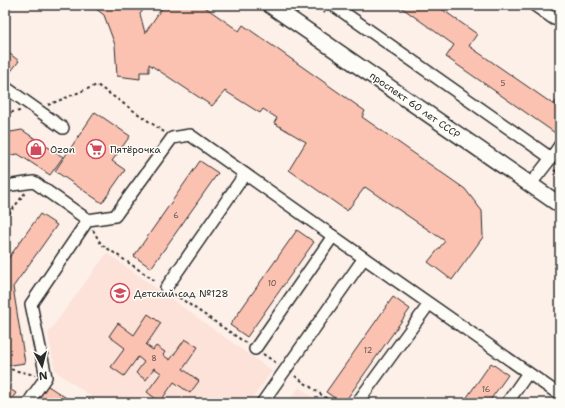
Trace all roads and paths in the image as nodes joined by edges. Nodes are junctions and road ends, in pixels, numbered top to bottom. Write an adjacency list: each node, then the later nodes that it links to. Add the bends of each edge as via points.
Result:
1 (333, 5): 11 (lane)
2 (534, 5): 4 (lane)
3 (279, 7): 14 (main road, проспект 60 лет СССР)
4 (554, 19)
5 (5, 87): 6 (lane)
6 (36, 109): 7 (path); 8 (lane); 9 (path, via 98,85)
7 (5, 113)
8 (63, 128)
9 (172, 138): 12 (lane, via 190,134); 18 (lane, via 115,216)
10 (560, 145): 11 (lane)
11 (551, 158): 14 (lane)
12 (245, 174): 19 (lane); 21 (lane)
13 (34, 182): 15 (lane); 17 (path); 18 (lane)
14 (530, 184): 16 (main road, проспект 60 лет СССР)
15 (5, 186)
16 (560, 205)
17 (5, 219)
18 (88, 220): 21 (path, via 101,244); 27 (lane, via 31,304)
19 (333, 236): 20 (lane); 23 (lane)
20 (364, 258): 22 (lane); 25 (lane)
21 (166, 288): 23 (path)
22 (429, 304): 26 (lane); 32 (lane)
23 (255, 348): 25 (path)
24 (5, 368): 27 (path)
25 (285, 369): 30 (lane); 31 (path)
26 (528, 373): 28 (lane); 33 (lane)
27 (46, 377): 29 (lane)
28 (560, 395)
29 (28, 403)
30 (262, 403)
31 (333, 403)
32 (357, 403)
33 (506, 403)

